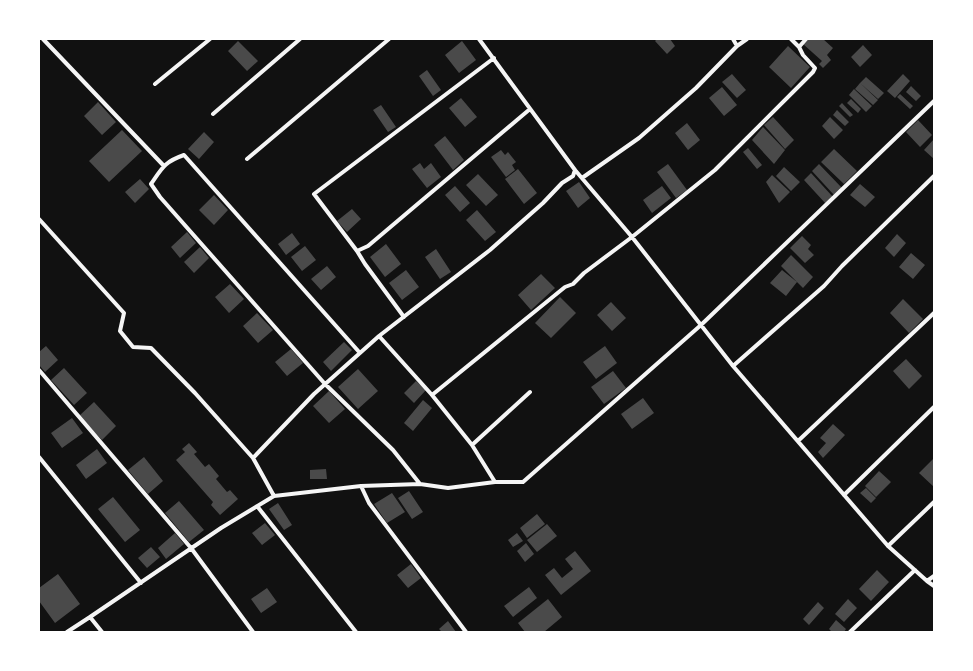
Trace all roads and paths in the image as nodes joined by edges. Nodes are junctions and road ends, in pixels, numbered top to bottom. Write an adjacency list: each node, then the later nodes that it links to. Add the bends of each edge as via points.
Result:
1 (43, 39): 18 (street)
2 (210, 39): 13 (street)
3 (300, 39): 16 (street)
4 (389, 39): 17 (street)
5 (479, 39): 12 (street)
6 (733, 39): 10 (street)
7 (747, 39): 10 (street)
8 (790, 39): 11 (street)
9 (806, 39): 11 (street)
10 (737, 46): 21 (street, via 696,88 639,138)
11 (799, 47): 23 (street, via 815,68 813,72 715,170)
12 (494, 58): 15 (street); 24 (street, via 314,194)
13 (155, 84)
14 (934, 101): 27 (street)
15 (530, 109): 19 (street); 24 (street, via 368,246)
16 (212, 114)
17 (247, 159)
18 (164, 166): 29 (street, via 172,159 184,155); 32 (street, via 150,184)
19 (575, 170): 21 (street); 26 (street, via 573,176 562,183 490,250)
20 (934, 176): 30 (street, via 824,286)
21 (582, 178): 23 (street)
22 (39, 219): 39 (street, via 124,313 120,331 133,347 151,348)
23 (632, 237): 27 (street); 34 (street, via 573,284 565,287)
24 (357, 252): 26 (street)
25 (934, 313): 36 (street)
26 (404, 317): 28 (street)
27 (701, 326): 30 (street); 40 (street, via 523,482)
28 (379, 336): 29 (street); 34 (street)
29 (360, 353): 32 (street)
30 (733, 366): 36 (street)
31 (39, 370): 48 (street)
32 (325, 384): 39 (street); 41 (street, via 394,450)
33 (530, 392): 37 (street)
34 (432, 395): 37 (street)
35 (934, 407): 43 (street)
36 (798, 441): 43 (street)
37 (472, 445): 40 (street)
38 (39, 457): 52 (street)
39 (253, 458): 44 (street)
40 (494, 482): 41 (street, via 448,488)
41 (420, 484): 42 (street)
42 (361, 486): 44 (street); 59 (street, via 369,503)
43 (844, 495): 47 (street)
44 (274, 496): 46 (street)
45 (934, 502): 47 (street)
46 (257, 506): 48 (street); 58 (street)
47 (888, 546): 49 (street)
48 (191, 548): 52 (street); 57 (street)
49 (915, 570): 51 (street); 60 (street)
50 (934, 576): 51 (street)
51 (927, 581): 53 (street)
52 (141, 583): 54 (street)
53 (934, 586)
54 (90, 617): 55 (street); 56 (street)
55 (67, 632)
56 (102, 632)
57 (253, 632)
58 (356, 632)
59 (466, 632)
60 (850, 632)

